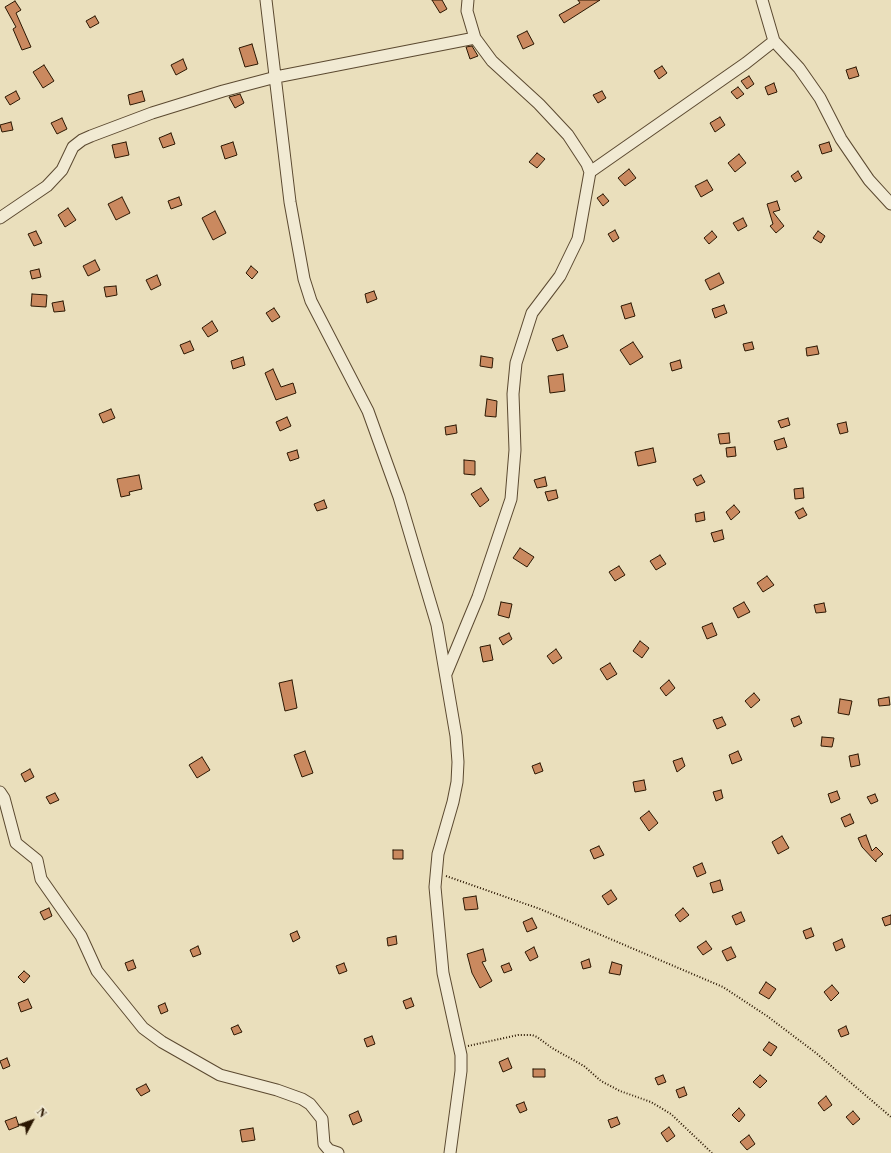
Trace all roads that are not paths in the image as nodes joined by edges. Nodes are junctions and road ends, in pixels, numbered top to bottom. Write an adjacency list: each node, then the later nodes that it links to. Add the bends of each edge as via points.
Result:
1 (266, 0): 6 (street)
2 (468, 0): 4 (street, via 467,11)
3 (762, 0): 5 (street)
4 (475, 38): 6 (street); 7 (street, via 492,61 568,135)
5 (774, 41): 7 (street); 8 (street, via 820,98 841,139 869,180)
6 (276, 77): 9 (street, via 152,113 82,140 70,152 62,170 47,186); 10 (street, via 290,202 304,279 312,301 368,411 380,442 437,625)
7 (590, 172): 10 (street, via 578,239 560,276 532,313 516,363 513,394 516,450 511,499 478,596)
8 (891, 204)
9 (0, 218)
10 (446, 674): 13 (street, via 458,762 453,802 435,872 437,926 443,973 459,1047 461,1071)
11 (0, 792): 12 (street, via 4,798 16,843 37,860 41,879 81,936 97,971 143,1028 162,1042 220,1074 278,1090 310,1104 322,1119 324,1144 328,1150)
12 (338, 1153)
13 (450, 1153)

